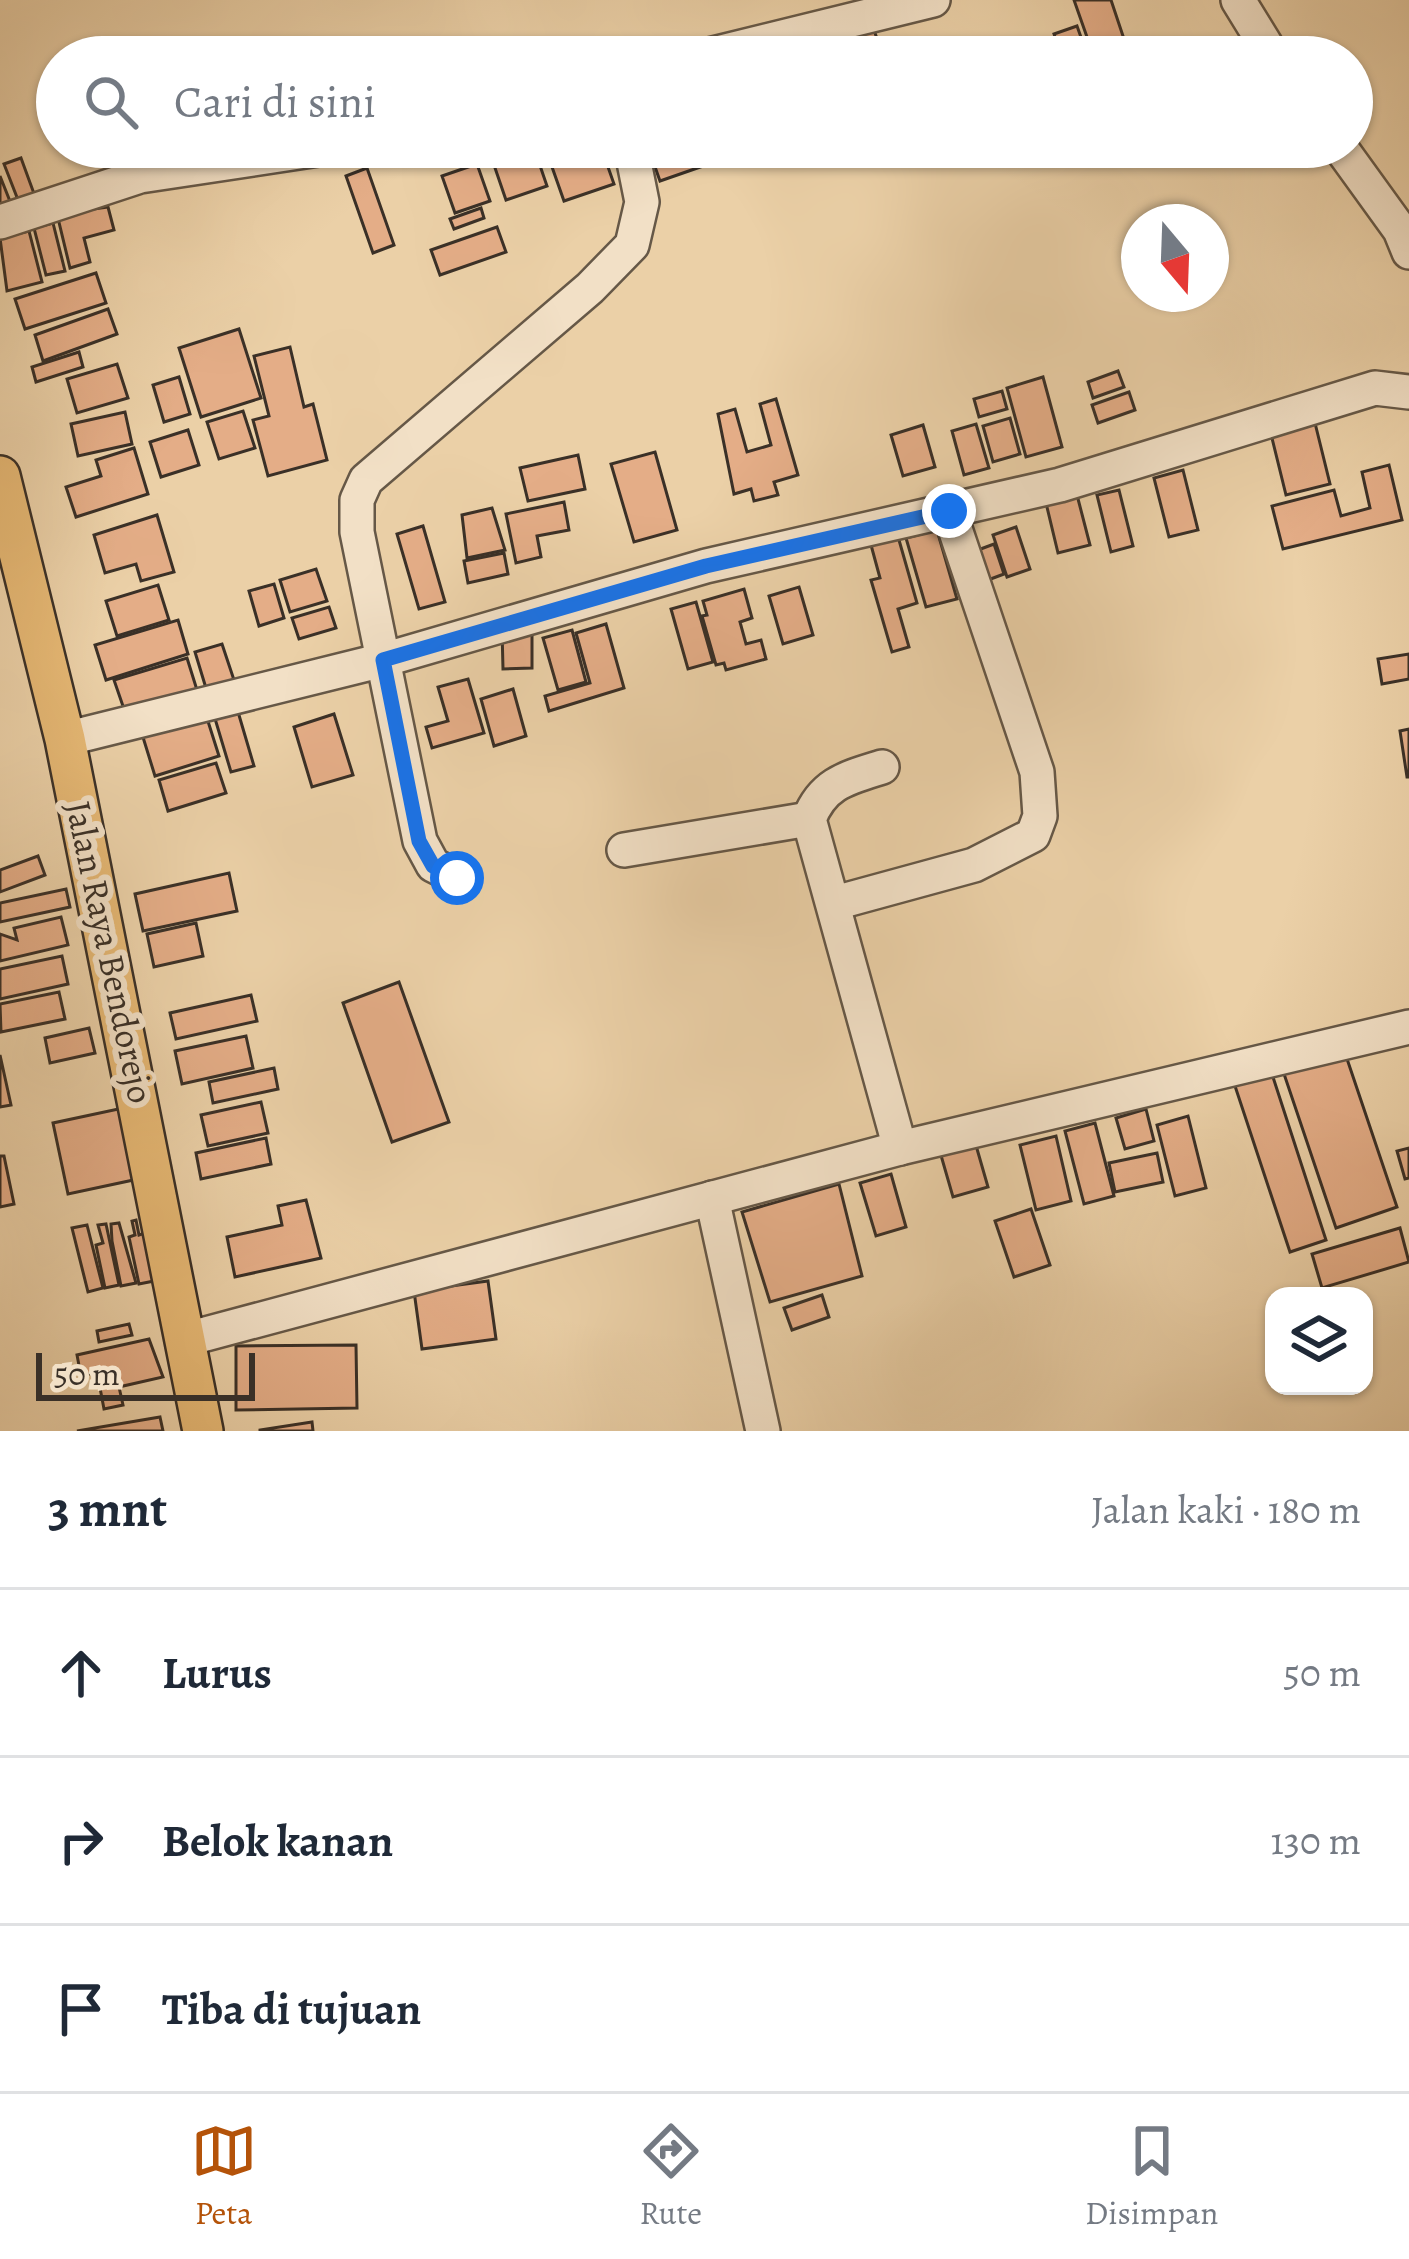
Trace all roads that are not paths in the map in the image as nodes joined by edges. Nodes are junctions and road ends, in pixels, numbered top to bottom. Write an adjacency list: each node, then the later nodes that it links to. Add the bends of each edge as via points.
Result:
1 (933, 0): 3 (street)
2 (1238, 0): 4 (street)
3 (786, 36)
4 (1260, 36)
5 (193, 168): 8 (street, via 140,176)
6 (635, 168): 13 (street, via 642,202 632,245 366,480 357,532)
7 (1355, 168): 9 (street)
8 (0, 222)
9 (1409, 252)
10 (1407, 385): 12 (street)
11 (0, 476): 14 (main road, Jalan Raya Bendorejo)
12 (949, 511): 13 (street, via 706,566); 19 (street, via 1037,772 1040,816 1033,835 974,865)
13 (383, 660): 14 (street); 18 (street, via 419,841 433,866)
14 (65, 739): 23 (main road, Jalan Raya Bendorejo)
15 (882, 767): 16 (street, via 836,781 817,797)
16 (809, 819): 17 (street); 19 (street)
17 (624, 850)
18 (457, 878)
19 (835, 903): 21 (street)
20 (1409, 1027): 21 (street)
21 (900, 1148): 22 (street)
22 (712, 1198): 23 (street); 25 (street)
23 (187, 1339): 24 (main road, Jalan Raya Bendorejo)
24 (203, 1431)
25 (763, 1431)

